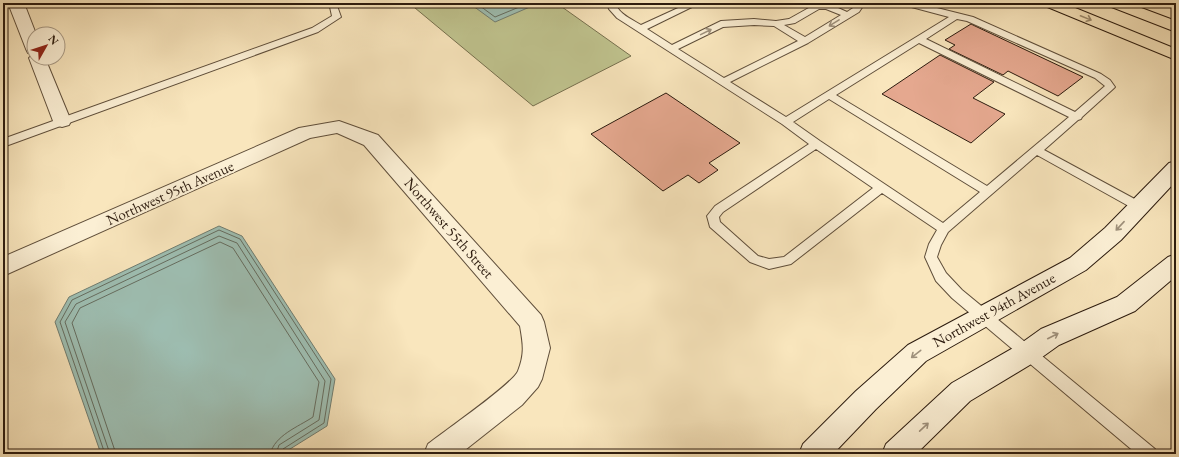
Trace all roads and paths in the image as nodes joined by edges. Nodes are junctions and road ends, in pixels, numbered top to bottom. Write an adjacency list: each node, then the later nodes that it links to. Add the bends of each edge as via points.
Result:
1 (16, 3): 13 (street)
2 (331, 3): 23 (lane, via 336,17 315,30)
3 (611, 3): 14 (lane, via 620,16)
4 (696, 3): 14 (lane)
5 (862, 3): 9 (lane)
6 (906, 3): 10 (lane)
7 (1050, 3): 18 (highway, one-way to 18)
8 (1114, 3): 12 (highway)
9 (848, 15): 11 (lane, via 827,6 817,7 792,21); 16 (lane, one-way to 16)
10 (956, 16): 15 (lane); 22 (lane, via 970,19 1107,82 1110,87)
11 (776, 24): 16 (lane); 17 (lane, one-way to 11, via 721,24)
12 (1176, 27)
13 (26, 29)
14 (640, 29): 17 (lane)
15 (919, 39): 21 (lane); 22 (lane)
16 (805, 41): 20 (lane)
17 (671, 49): 20 (lane)
18 (1176, 55)
19 (40, 66): 23 (street)
20 (723, 82): 24 (lane)
21 (829, 95): 24 (lane); 31 (lane)
22 (1077, 117): 28 (lane)
23 (62, 121): 26 (lane)
24 (786, 122): 27 (lane)
25 (339, 127): 35 (street, Northwest 95th Avenue, via 306,132); 38 (street, Northwest 55th Street, via 371,140 532,322 537,348 529,379 512,396)
26 (3, 143)
27 (816, 144): 30 (lane); 30 (lane, via 719,209 713,216 714,224 754,259 769,264 786,261)
28 (1036, 150): 31 (lane); 32 (lane)
29 (1176, 168): 32 (street, Northwest 94th Avenue)
30 (882, 187): 33 (lane)
31 (988, 192): 33 (lane)
32 (1138, 206): 36 (street, Northwest 94th Avenue, one-way to 36, via 1112,234 1078,264)
33 (944, 229): 36 (lane, via 931,257 941,277)
34 (1176, 263): 37 (street, one-way to 34, via 1050,337 1126,304)
35 (3, 267)
36 (984, 316): 37 (lane); 39 (street, Northwest 94th Avenue, one-way to 39, via 917,352)
37 (1029, 352): 40 (street, one-way to 37, via 961,392); 41 (lane)
38 (438, 454)
39 (813, 454)
40 (896, 454)
41 (1149, 454)

